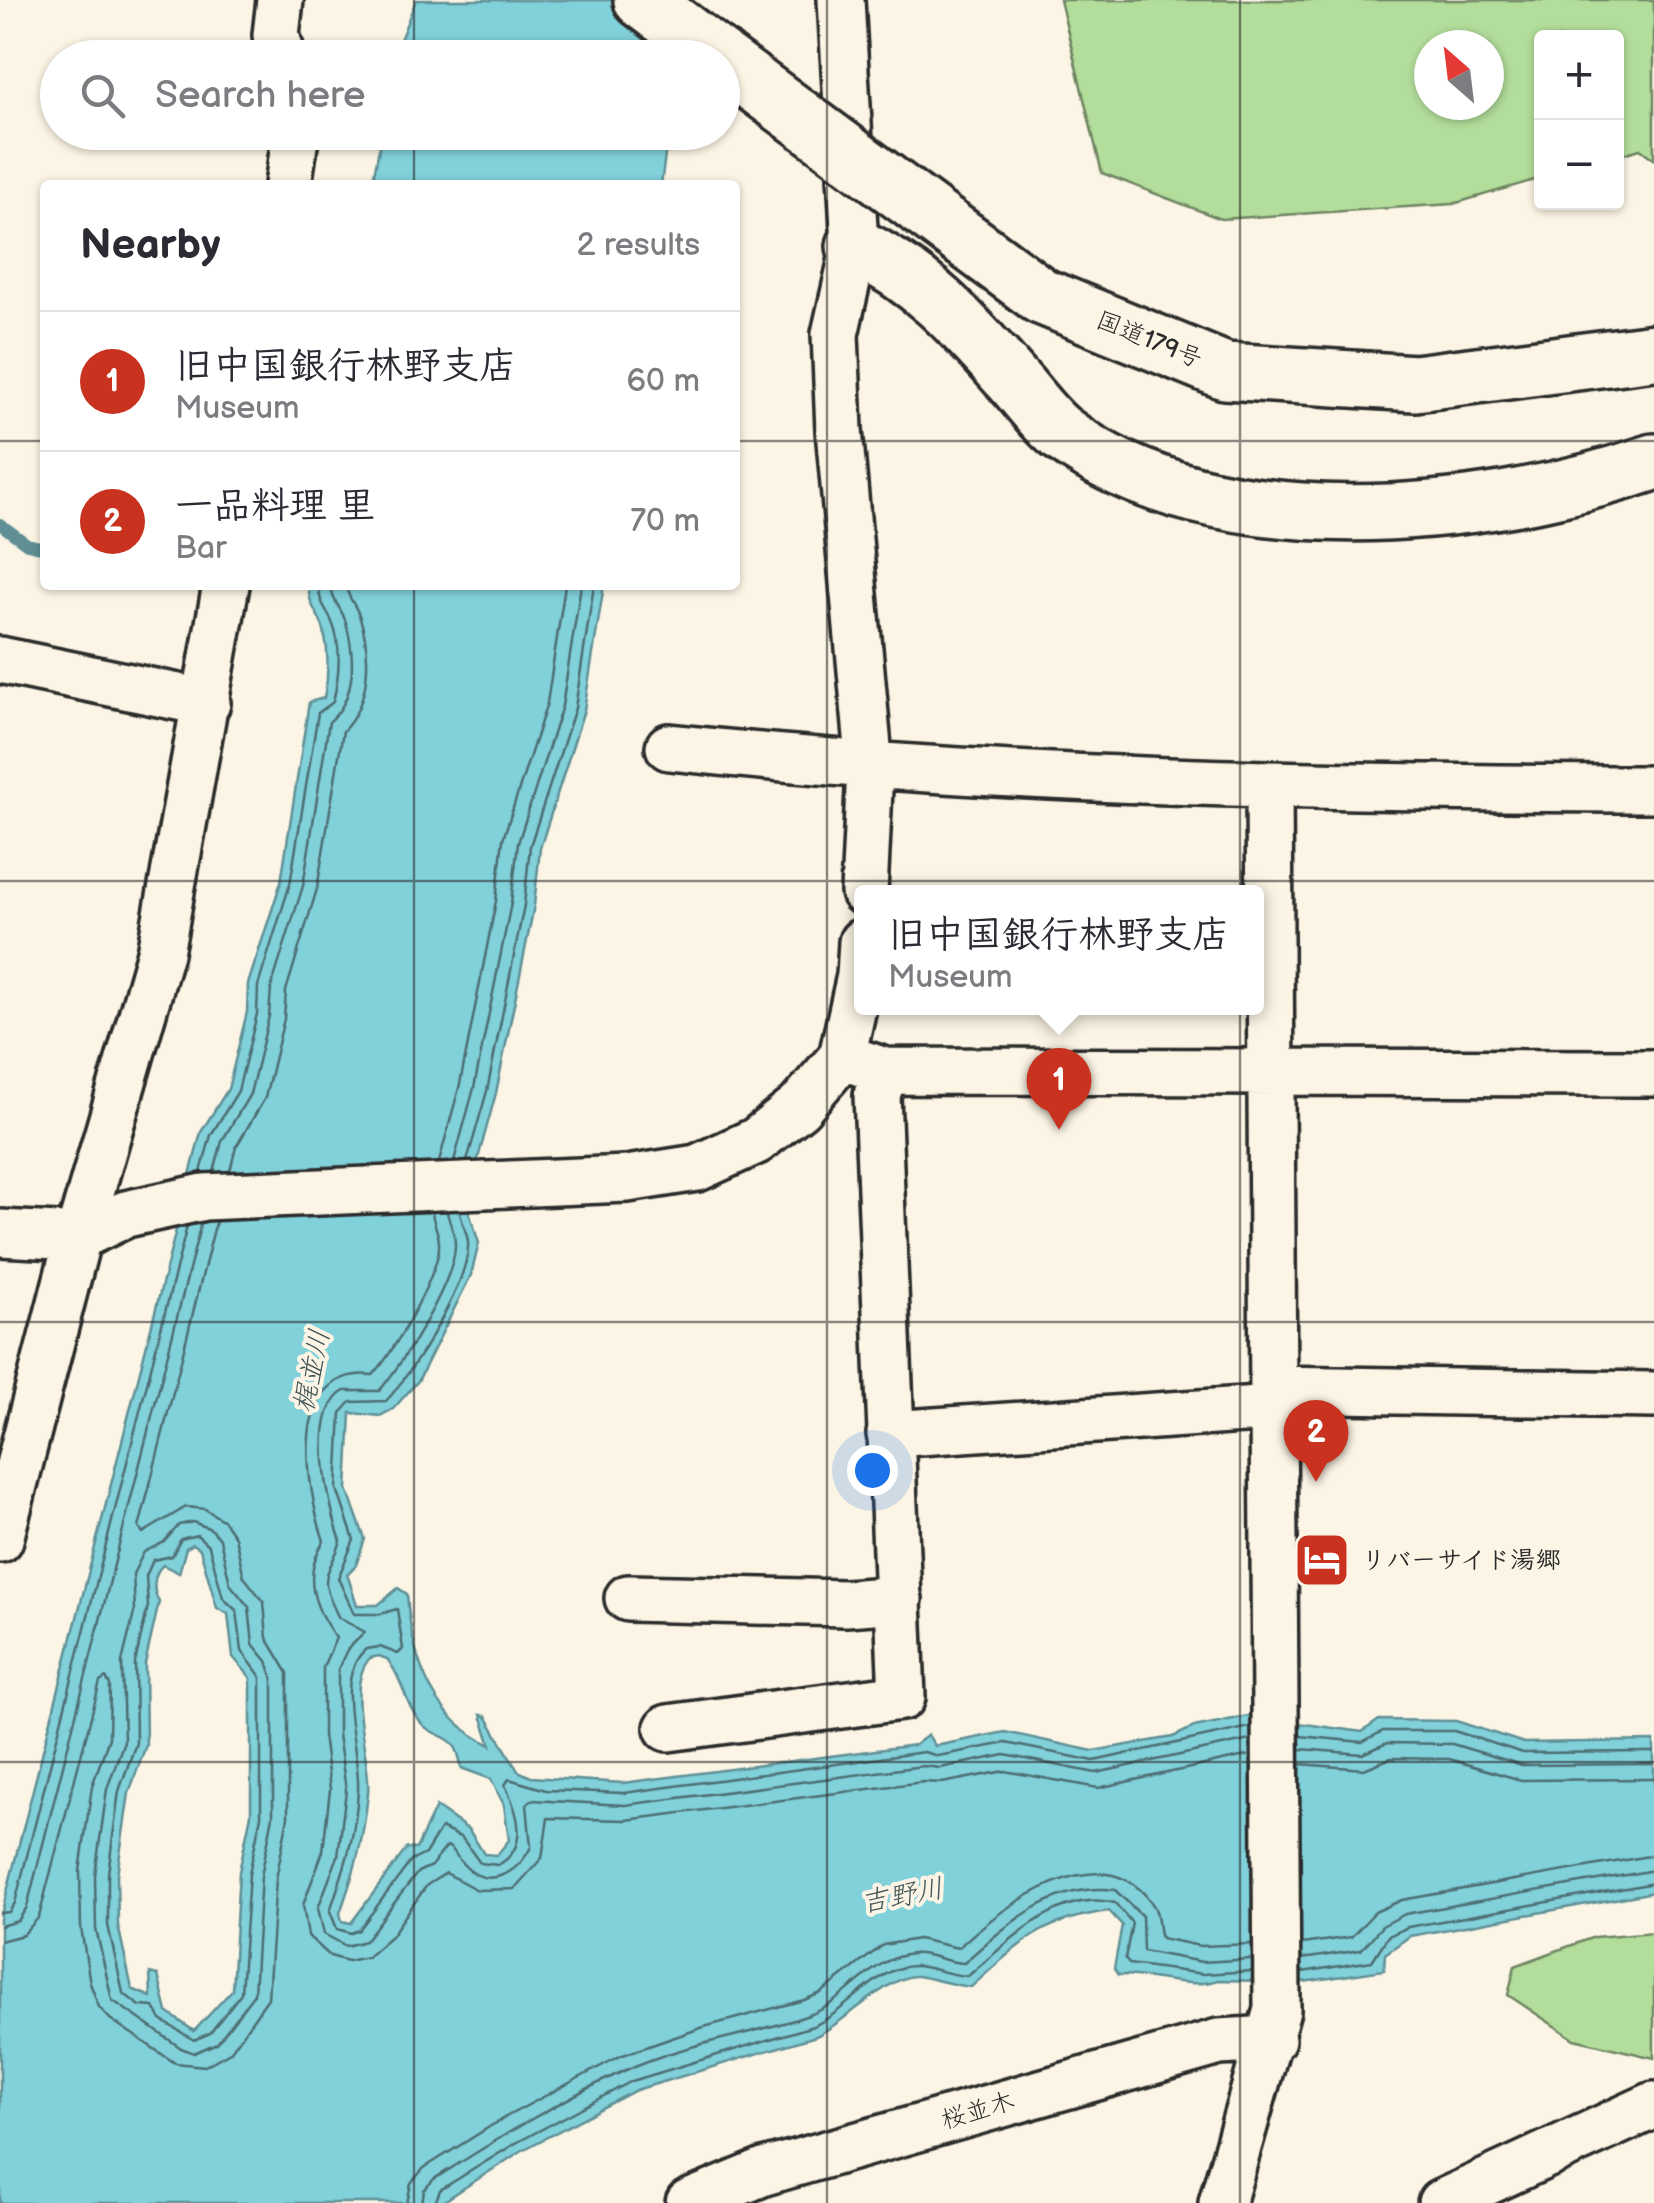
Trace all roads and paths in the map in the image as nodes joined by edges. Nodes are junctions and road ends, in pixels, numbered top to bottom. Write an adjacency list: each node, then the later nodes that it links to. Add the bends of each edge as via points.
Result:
1 (280, 0): 4 (street)
2 (642, 0): 5 (highway, 国道179号)
3 (841, 0): 9 (street)
4 (278, 40)
5 (696, 40)
6 (740, 72): 10 (highway, 国道179号, bridge, via 1041,296 1225,371 1416,383)
7 (293, 150): 8 (street)
8 (289, 180)
9 (855, 246): 11 (highway, via 916,281 1059,432 1136,478 1240,506 1363,510 1480,504); 16 (street, via 835,334)
10 (1654, 352)
11 (1654, 462)
12 (225, 590): 14 (street)
13 (0, 660): 14 (street)
14 (207, 703): 26 (street, via 160,953)
15 (670, 747): 16 (street)
16 (870, 769): 17 (street); 19 (street)
17 (1269, 788): 18 (street); 23 (street)
18 (1654, 789)
19 (864, 885)
20 (854, 1003): 21 (street)
21 (842, 1057): 22 (street); 26 (street, via 799,1107 756,1142 697,1168 626,1179 204,1197 126,1214)
22 (885, 1071): 23 (street); 29 (street, via 878,1096)
23 (1272, 1071): 24 (street); 28 (street)
24 (1654, 1072)
25 (0, 1233): 26 (street)
26 (78, 1237): 30 (street)
27 (1654, 1395): 28 (street)
28 (1273, 1398): 29 (street); 34 (street)
29 (890, 1434): 32 (street)
30 (0, 1539)
31 (628, 1598): 32 (street, via 846,1604)
32 (899, 1599): 33 (street, via 902,1698)
33 (668, 1728)
34 (1274, 2024): 36 (street, 桜並木, via 764,2172); 37 (street)
35 (1654, 2105): 38 (street)
36 (689, 2203)
37 (1222, 2203)
38 (1441, 2203)

